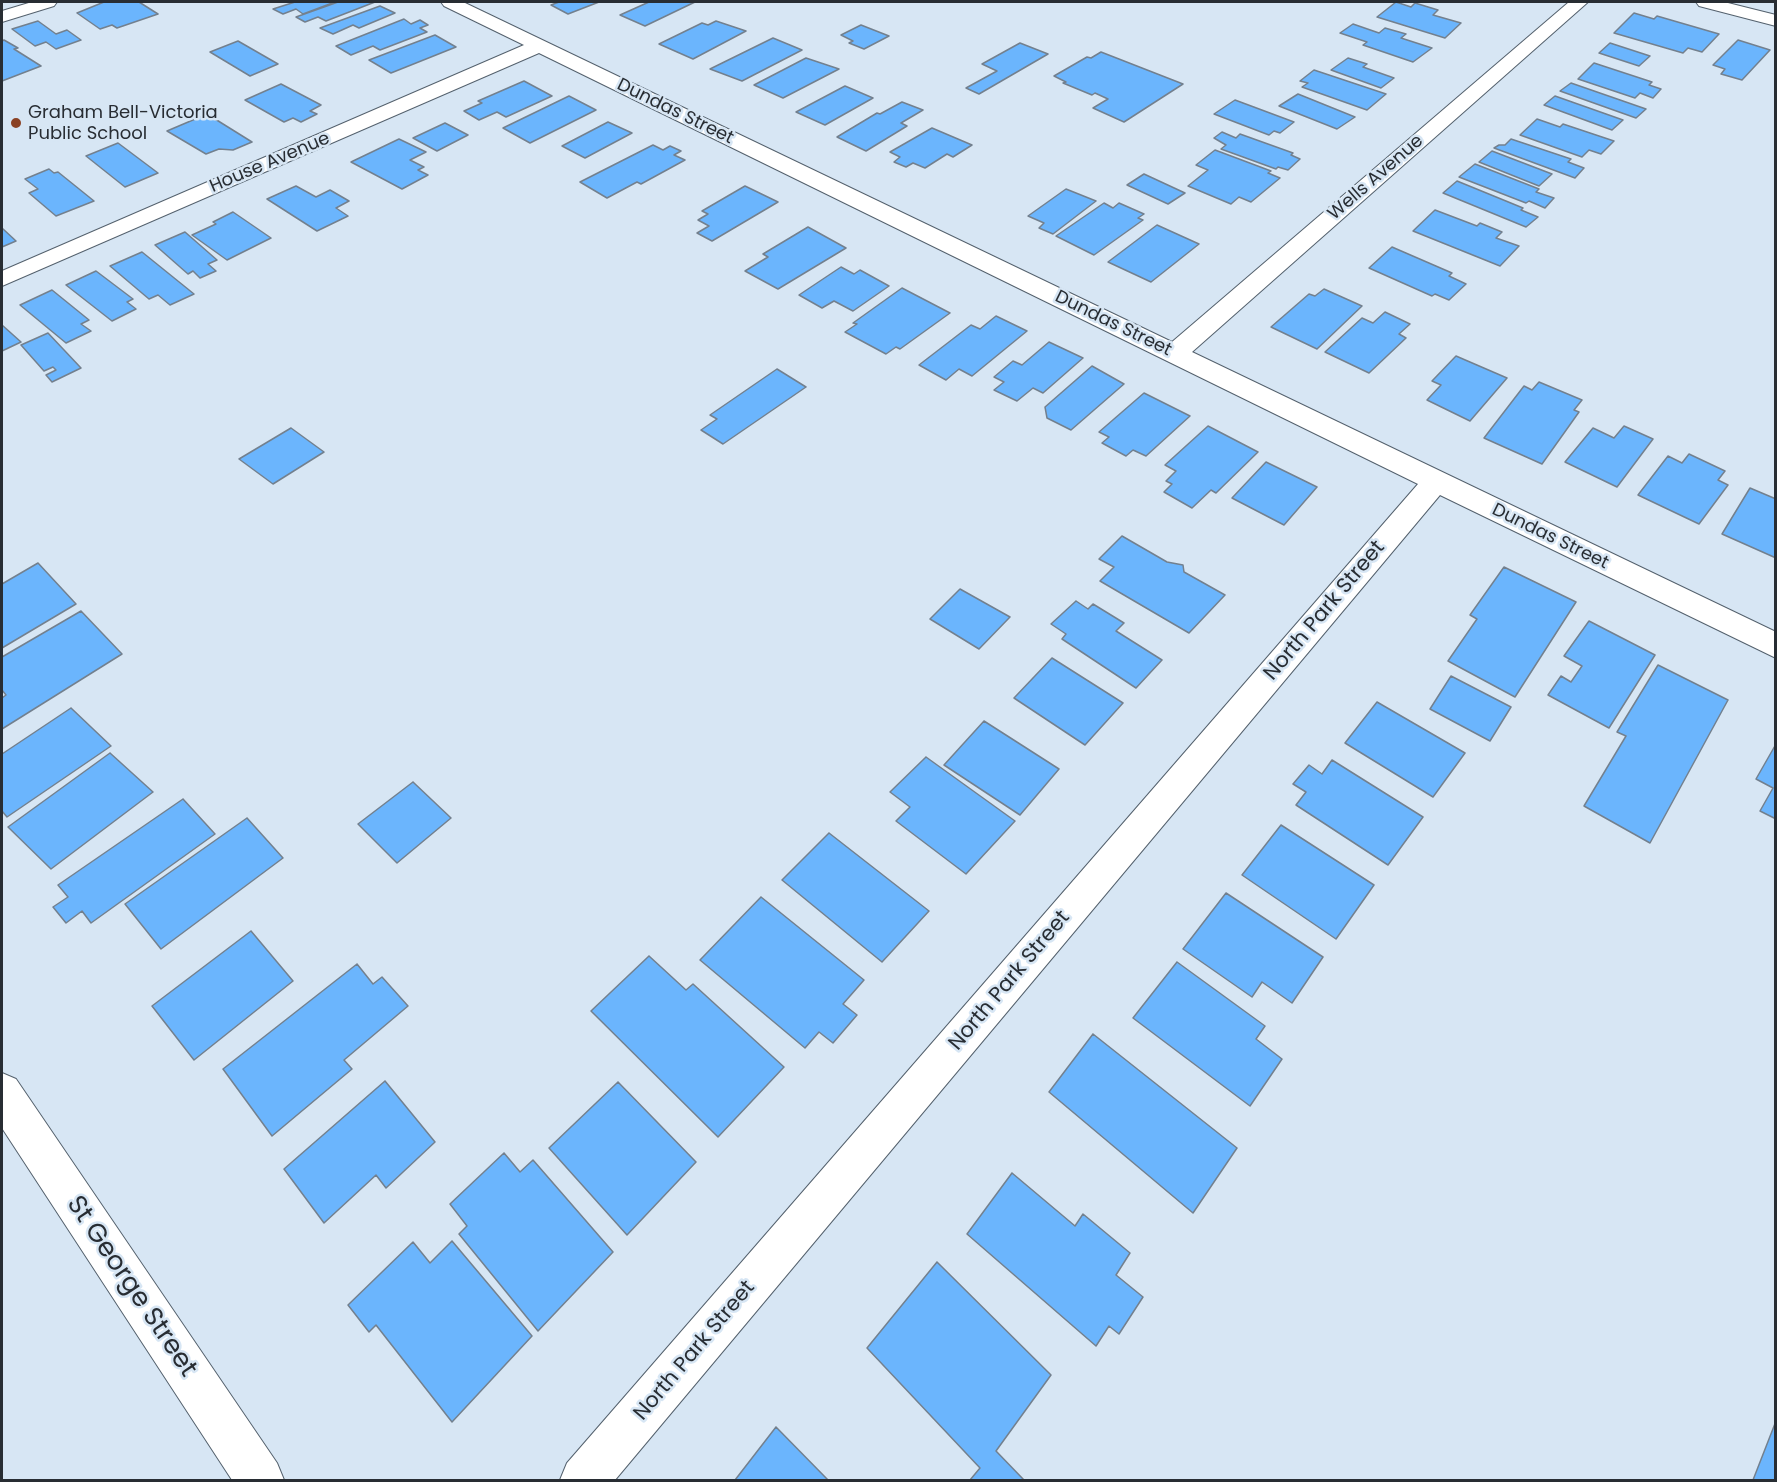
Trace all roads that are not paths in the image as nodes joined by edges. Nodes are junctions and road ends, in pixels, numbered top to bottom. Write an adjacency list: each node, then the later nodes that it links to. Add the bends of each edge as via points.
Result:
1 (48, 2): 5 (street)
2 (450, 2): 7 (street, Dundas Street)
3 (1579, 2): 9 (street, Wells Avenue)
4 (1705, 2): 6 (street)
5 (2, 17)
6 (1776, 21)
7 (539, 46): 8 (street, House Avenue); 9 (street, Dundas Street)
8 (2, 279)
9 (1174, 354): 10 (street, Dundas Street)
10 (1436, 481): 11 (street, Dundas Street); 14 (street, North Park Street)
11 (1776, 646)
12 (2, 1093): 13 (street, St George Street)
13 (260, 1480)
14 (584, 1480)

